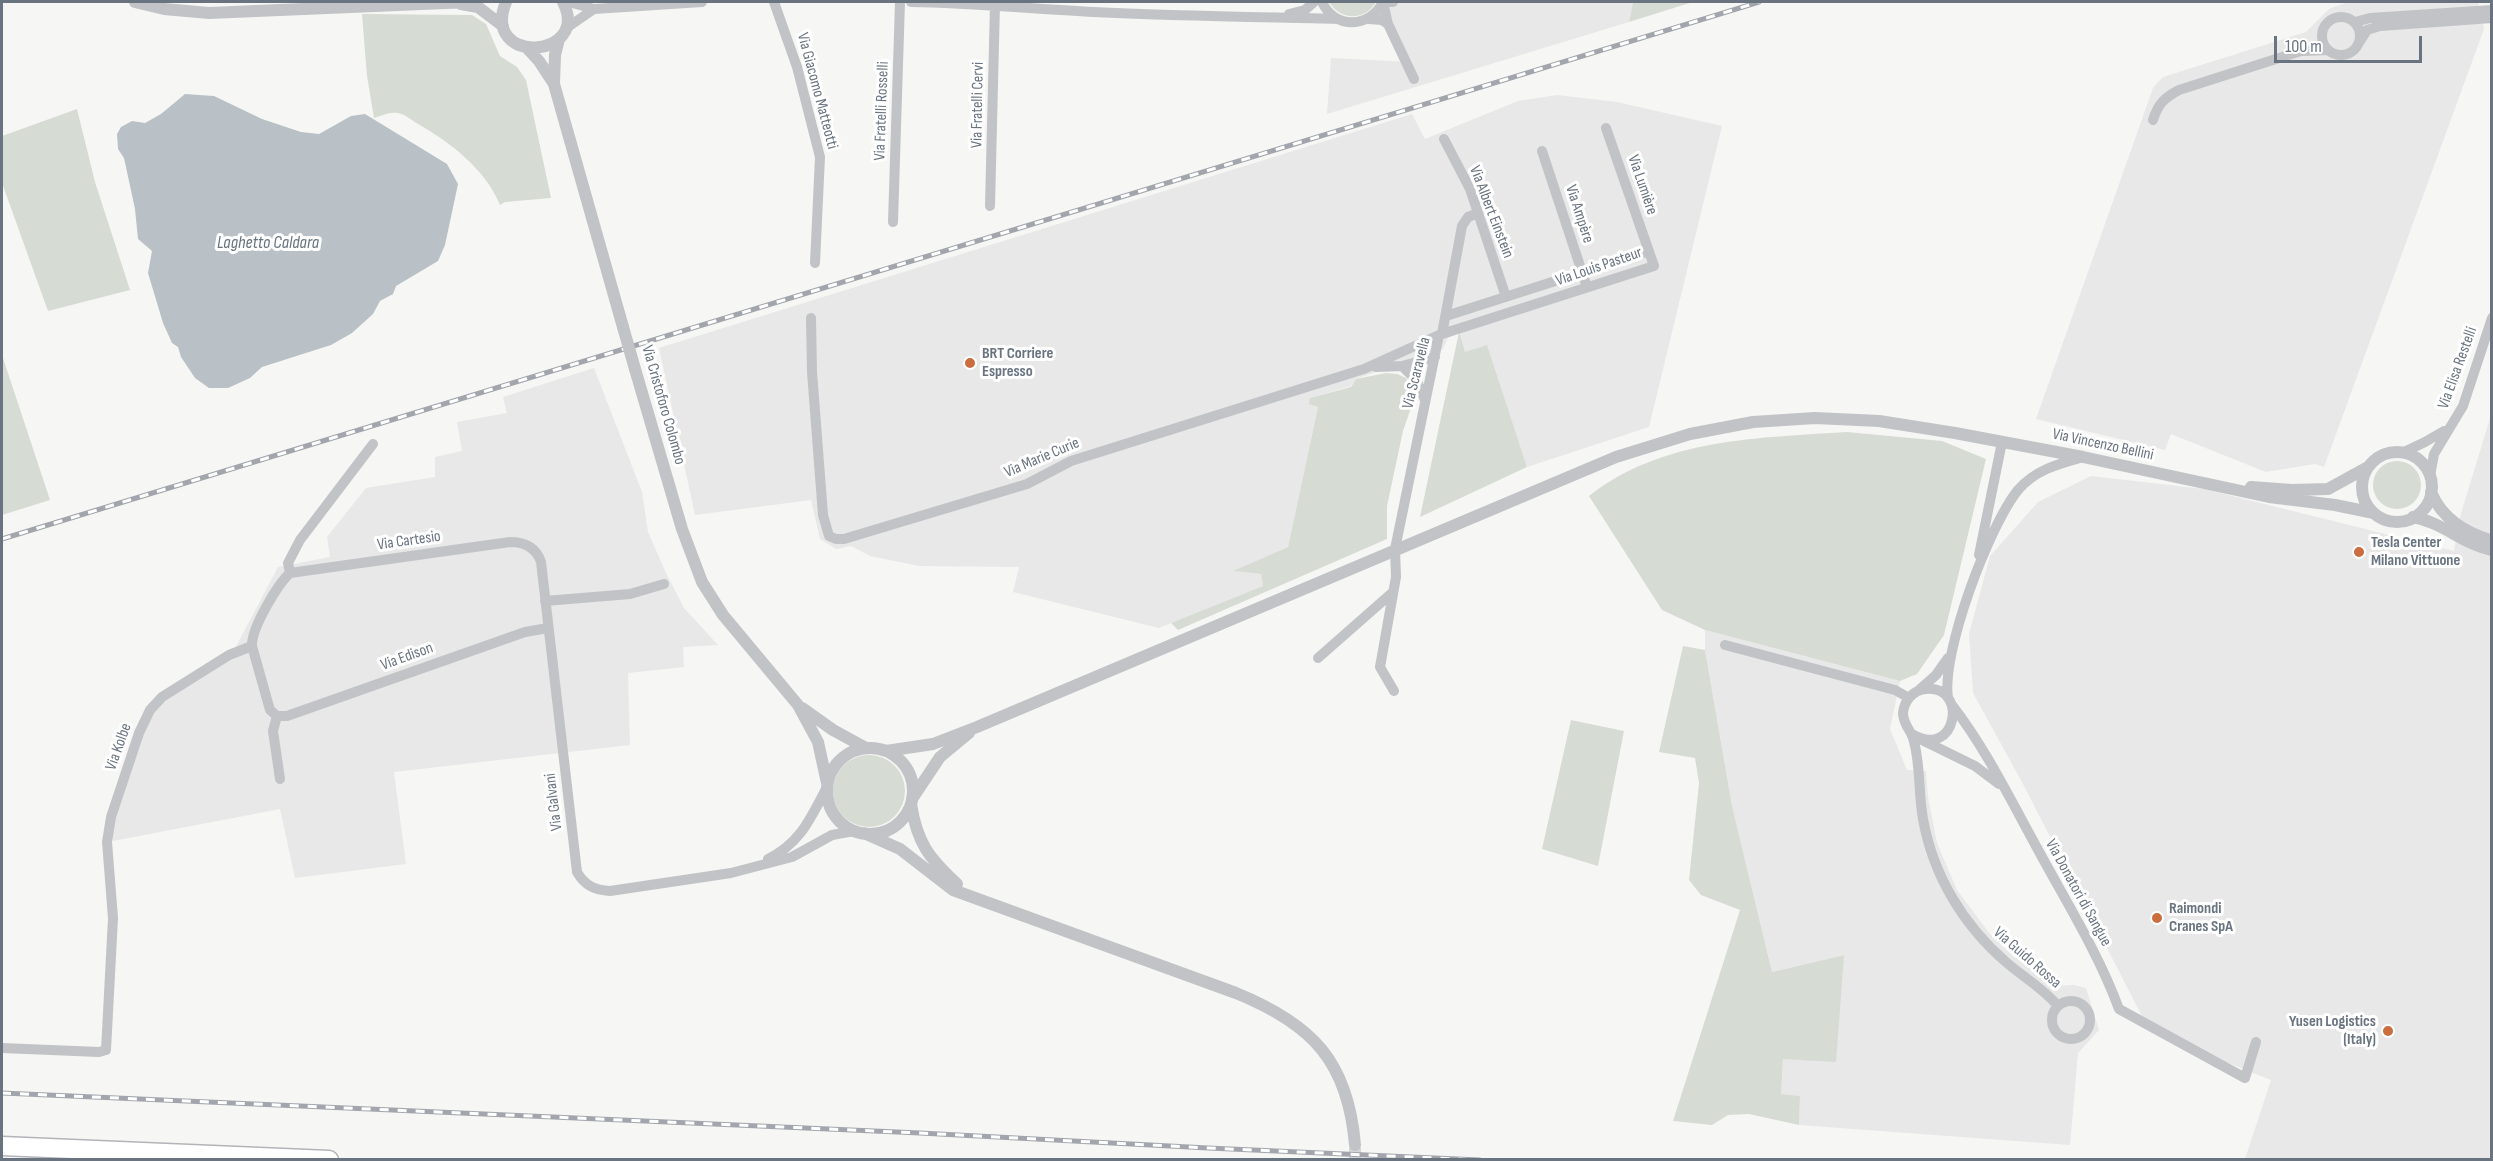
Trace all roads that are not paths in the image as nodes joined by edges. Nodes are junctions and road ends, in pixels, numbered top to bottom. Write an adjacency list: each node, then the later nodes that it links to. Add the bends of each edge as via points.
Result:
1 (135, 2): 13 (street, via 209,13)
2 (469, 2): 13 (street)
3 (506, 2): 23 (street)
4 (563, 2): 25 (street, Via Cristoforo Colombo, via 567,18)
5 (569, 2): 15 (street)
6 (702, 2): 15 (street)
7 (774, 2): 40 (street, Via Giacomo Matteotti, via 797,67 820,157)
8 (900, 2): 38 (street, Via Fratelli Rosselli)
9 (911, 2): 14 (street)
10 (1314, 2): 17 (street, via 1296,13)
11 (1322, 2): 19 (street)
12 (1387, 2): 20 (street); 22 (street)
13 (454, 3): 23 (street, Via Cristoforo Colombo, via 478,7)
14 (990, 3): 17 (street, via 1092,12); 36 (street, Via Fratelli Cervi)
15 (594, 9): 25 (street)
16 (2492, 10): 21 (street)
17 (1268, 17): 19 (street)
18 (2492, 18): 26 (street, via 2380,26 2367,30)
19 (1338, 19): 20 (street, via 1350,23)
20 (1369, 19): 22 (street)
21 (2355, 22): 24 (street, via 2338,17); 26 (street)
22 (1388, 24): 30 (street)
23 (503, 26): 27 (street, Via Cristoforo Colombo, via 508,36)
24 (2322, 31): 28 (street); 29 (street)
25 (562, 34): 27 (street, via 544,48); 31 (street, Via Cristoforo Colombo, via 555,55)
26 (2360, 41): 28 (street, via 2346,54)
27 (527, 48): 31 (street, Via Cristoforo Colombo)
28 (2328, 50): 29 (street)
29 (2301, 51): 32 (street, via 2179,90 2165,97)
30 (1414, 79)
31 (554, 84): 81 (street, Via Cristoforo Colombo, bridge, via 682,529 702,582 723,615)
32 (2153, 120)
33 (1606, 128): 39 (street, Via Lumière)
34 (1444, 139): 37 (street, Via Albert Einstein)
35 (1542, 151): 41 (street, Via Ampère)
36 (990, 206)
37 (1478, 213): 43 (street, Via Albert Einstein); 45 (street, Via Scaravella, via 1468,217 1462,226)
38 (893, 222)
39 (1649, 251): 41 (street, Via Louis Pasteur); 42 (street, Via Louis Pasteur, via 1654,266)
40 (815, 263)
41 (1582, 272): 42 (street, Via Ampère); 43 (street, Via Louis Pasteur)
42 (1587, 287): 44 (street, Via Louis Pasteur)
43 (1504, 298): 44 (street, Via Albert Einstein); 45 (street, Via Louis Pasteur)
44 (1507, 314): 48 (street, Via Louis Pasteur)
45 (1446, 316): 48 (street, Via Scaravella)
46 (811, 318): 51 (street, Via Marie Curie, via 819,491 829,536 836,539 1027,484 1071,460)
47 (2492, 318): 53 (street, Via Elisa Restelli, via 2463,406)
48 (1441, 335): 49 (street, Via Scaravella); 51 (street, Via Marie Curie)
49 (1435, 357): 50 (street); 52 (street, Via Scaravella)
50 (1402, 366): 51 (street); 52 (street, via 1417,381)
51 (1364, 369)
52 (1425, 401): 66 (street, Via Scaravella)
53 (2449, 427): 56 (street, Via Elisa Restelli); 59 (street, Via Elisa Restelli, via 2434,454)
54 (2002, 442): 57 (street, Via Vincenzo Bellini); 66 (street, Via Vincenzo Bellini, via 1913,425 1852,420 1784,419 1722,427 1616,457); 69 (street)
55 (373, 444): 68 (street, via 300,540 288,563)
56 (2402, 453): 58 (street, Via Vincenzo Bellini, via 2382,456); 59 (street, via 2420,461)
57 (2083, 457): 60 (street, Via Vincenzo Bellini); 69 (street, via 2049,466 2018,491 1997,524)
58 (2369, 466): 60 (street, Via Vincenzo Bellini, via 2328,489); 62 (street, via 2362,487)
59 (2430, 476): 61 (street)
60 (2197, 482): 62 (street, Via Vincenzo Bellini)
61 (2431, 492): 63 (street, via 2424,508); 64 (street, via 2451,521)
62 (2374, 513): 63 (street, Via Vincenzo Bellini, via 2390,521)
63 (2413, 517): 67 (street, Via Vincenzo Bellini)
64 (2492, 541)
65 (531, 548): 68 (street, Via Cartesio, via 510,542); 72 (street, Via Galvani, via 539,556)
66 (1395, 549): 71 (street, Via Scaravella); 83 (street, Via Vincenzo Bellini)
67 (2492, 550)
68 (290, 573): 75 (street, via 255,630)
69 (1976, 573): 76 (street)
70 (664, 584): 72 (street, via 630,594)
71 (1393, 592): 77 (street); 78 (street, Via Scaravella, via 1380,667)
72 (545, 601): 73 (street, Via Galvani)
73 (548, 628): 82 (street, Via Edison, via 525,632); 95 (street, Via Galvani, via 577,872 585,884 610,891 682,882)
74 (1725, 645): 79 (street)
75 (252, 646): 82 (street, via 270,710); 99 (street, Via Kolbe, via 229,655 162,697 150,710 139,733 111,817 107,842 113,918 106,1050)
76 (1953, 647): 79 (street, via 1941,668); 80 (street, via 1947,680)
77 (1318, 658)
78 (1394, 692)
79 (1913, 695): 80 (street, via 1934,689); 84 (street, via 1903,711 1903,719)
80 (1950, 702): 85 (street, via 1954,714 1949,729); 92 (street, Via Donatori di Sangue)
81 (798, 705): 86 (street, Via Cristoforo Colombo); 91 (street, Via Cristoforo Colombo, via 818,742)
82 (277, 716): 90 (street, via 273,731)
83 (977, 727): 87 (street, via 933,744); 93 (street, via 940,757)
84 (1915, 736): 85 (street); 89 (street, Via Guido Rossa)
85 (1933, 742): 88 (street); 89 (street)
86 (866, 748): 87 (street); 91 (street, via 841,759)
87 (886, 751): 93 (street, via 908,770)
88 (1944, 752): 89 (street, via 1930,752); 92 (street, via 1984,772)
89 (1919, 763): 97 (street, Via Guido Rossa, via 1925,831 1951,896 1965,920 1997,954)
90 (280, 779)
91 (827, 785): 94 (street, via 833,814); 95 (street, Via Galvani, via 809,824 795,840)
92 (2007, 794): 98 (street, Via Donatori di Sangue, via 2093,951 2119,1009 2245,1078)
93 (911, 802): 94 (street, via 892,827 879,833); 96 (street, via 921,844)
94 (859, 832): 95 (street, Via Galvani, via 832,835 792,857); 96 (street, via 900,849 953,890)
95 (752, 867)
96 (965, 894): 100 (street, via 1236,993 1290,1019 1308,1034 1334,1067 1350,1105)
97 (2058, 1006)
98 (2256, 1042)
99 (2, 1048)
100 (1355, 1145)
101 (2, 1146): 102 (highway)
102 (329, 1160)

